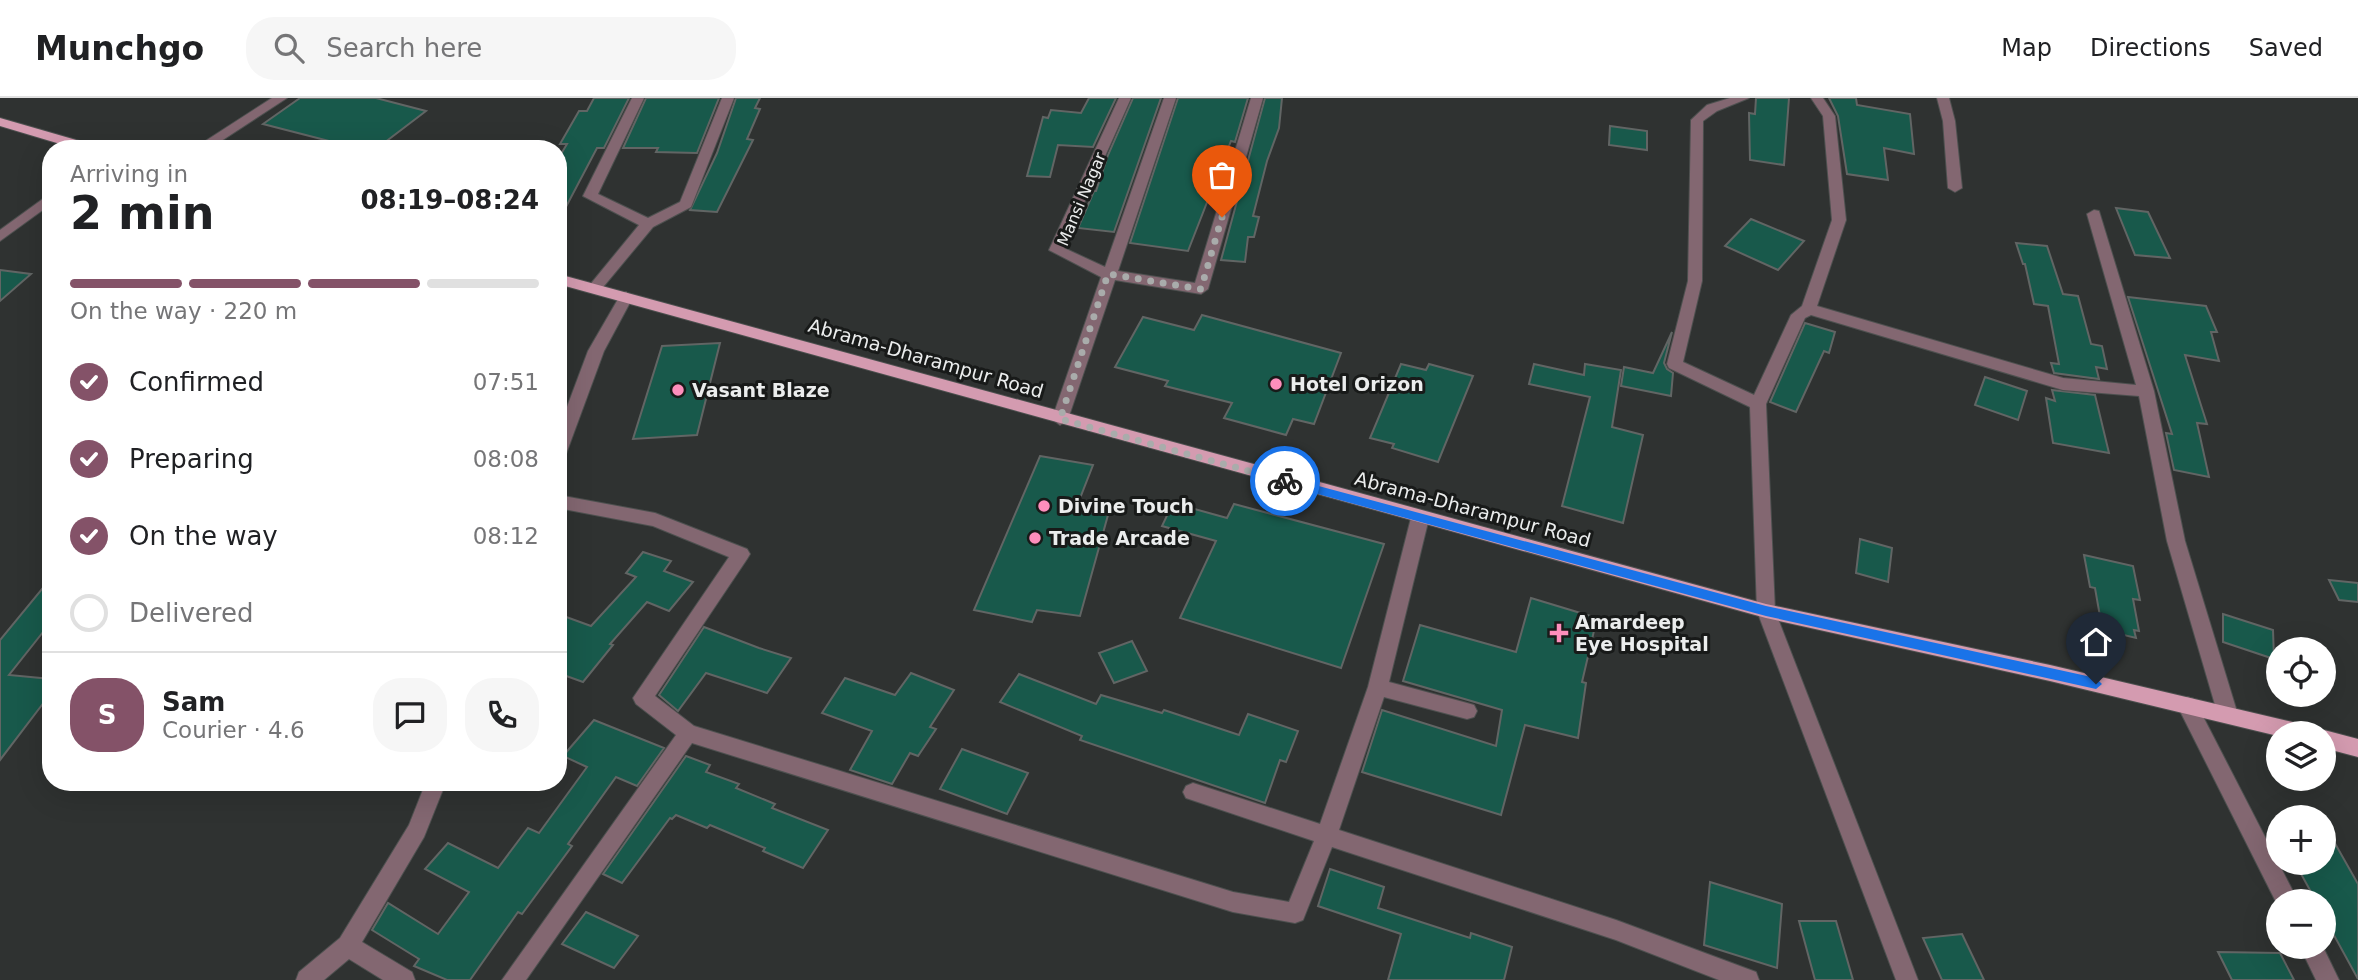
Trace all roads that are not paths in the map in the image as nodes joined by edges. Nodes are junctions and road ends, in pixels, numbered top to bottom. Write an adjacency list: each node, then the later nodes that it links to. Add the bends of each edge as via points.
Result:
1 (282, 98): 12 (street)
2 (638, 98): 16 (street, via 590,196)
3 (729, 98): 16 (street, via 686,204)
4 (1125, 98): 18 (street, Mansi Nagar, via 1056,250)
5 (1170, 98): 18 (street)
6 (1257, 98): 18 (street, Mansi Nagar, via 1201,289)
7 (1743, 98): 24 (street, via 1712,108 1698,120 1695,281 1675,364)
8 (1817, 98): 22 (street, via 1829,116 1839,220)
9 (1943, 98): 13 (street)
10 (0, 122): 11 (main road)
11 (61, 140)
12 (214, 140)
13 (1955, 188)
14 (42, 204): 17 (street)
15 (2095, 214): 23 (street)
16 (648, 224): 20 (street)
17 (0, 237)
18 (1108, 274): 25 (street)
19 (567, 282): 20 (main road, Abrama-Dharampur Road)
20 (594, 289): 21 (main road, Abrama-Dharampur Road)
21 (626, 298): 25 (main road, Abrama-Dharampur Road); 26 (street, via 596,351)
22 (1809, 309): 23 (street, via 2063,384); 24 (street, via 1799,315)
23 (2146, 391): 33 (street, via 2176,541)
24 (1758, 404): 29 (street)
25 (1060, 419): 28 (main road, Abrama-Dharampur Road)
26 (567, 430)
27 (567, 503): 35 (street, via 656,520 741,554 643,698)
28 (1420, 518): 29 (main road, Abrama-Dharampur Road); 30 (street)
29 (1766, 611): 31 (main road, Abrama-Dharampur Road); 48 (street)
30 (1378, 687): 32 (street); 40 (street)
31 (2187, 705): 33 (main road, Abrama-Dharampur Road); 41 (street)
32 (1467, 711)
33 (2228, 715): 34 (main road, Abrama-Dharampur Road)
34 (2266, 724)
35 (688, 733): 40 (street, via 1233,902 1295,913); 46 (street)
36 (2336, 742): 37 (main road)
37 (2358, 748)
38 (432, 791): 42 (street, via 417,830)
39 (1193, 792): 40 (street)
40 (1326, 836): 47 (street, via 1616,930)
41 (2281, 889)
42 (348, 946): 44 (street); 45 (street)
43 (2317, 959): 49 (street)
44 (307, 980)
45 (404, 980)
46 (513, 980)
47 (1748, 980)
48 (1906, 980)
49 (2328, 980)

